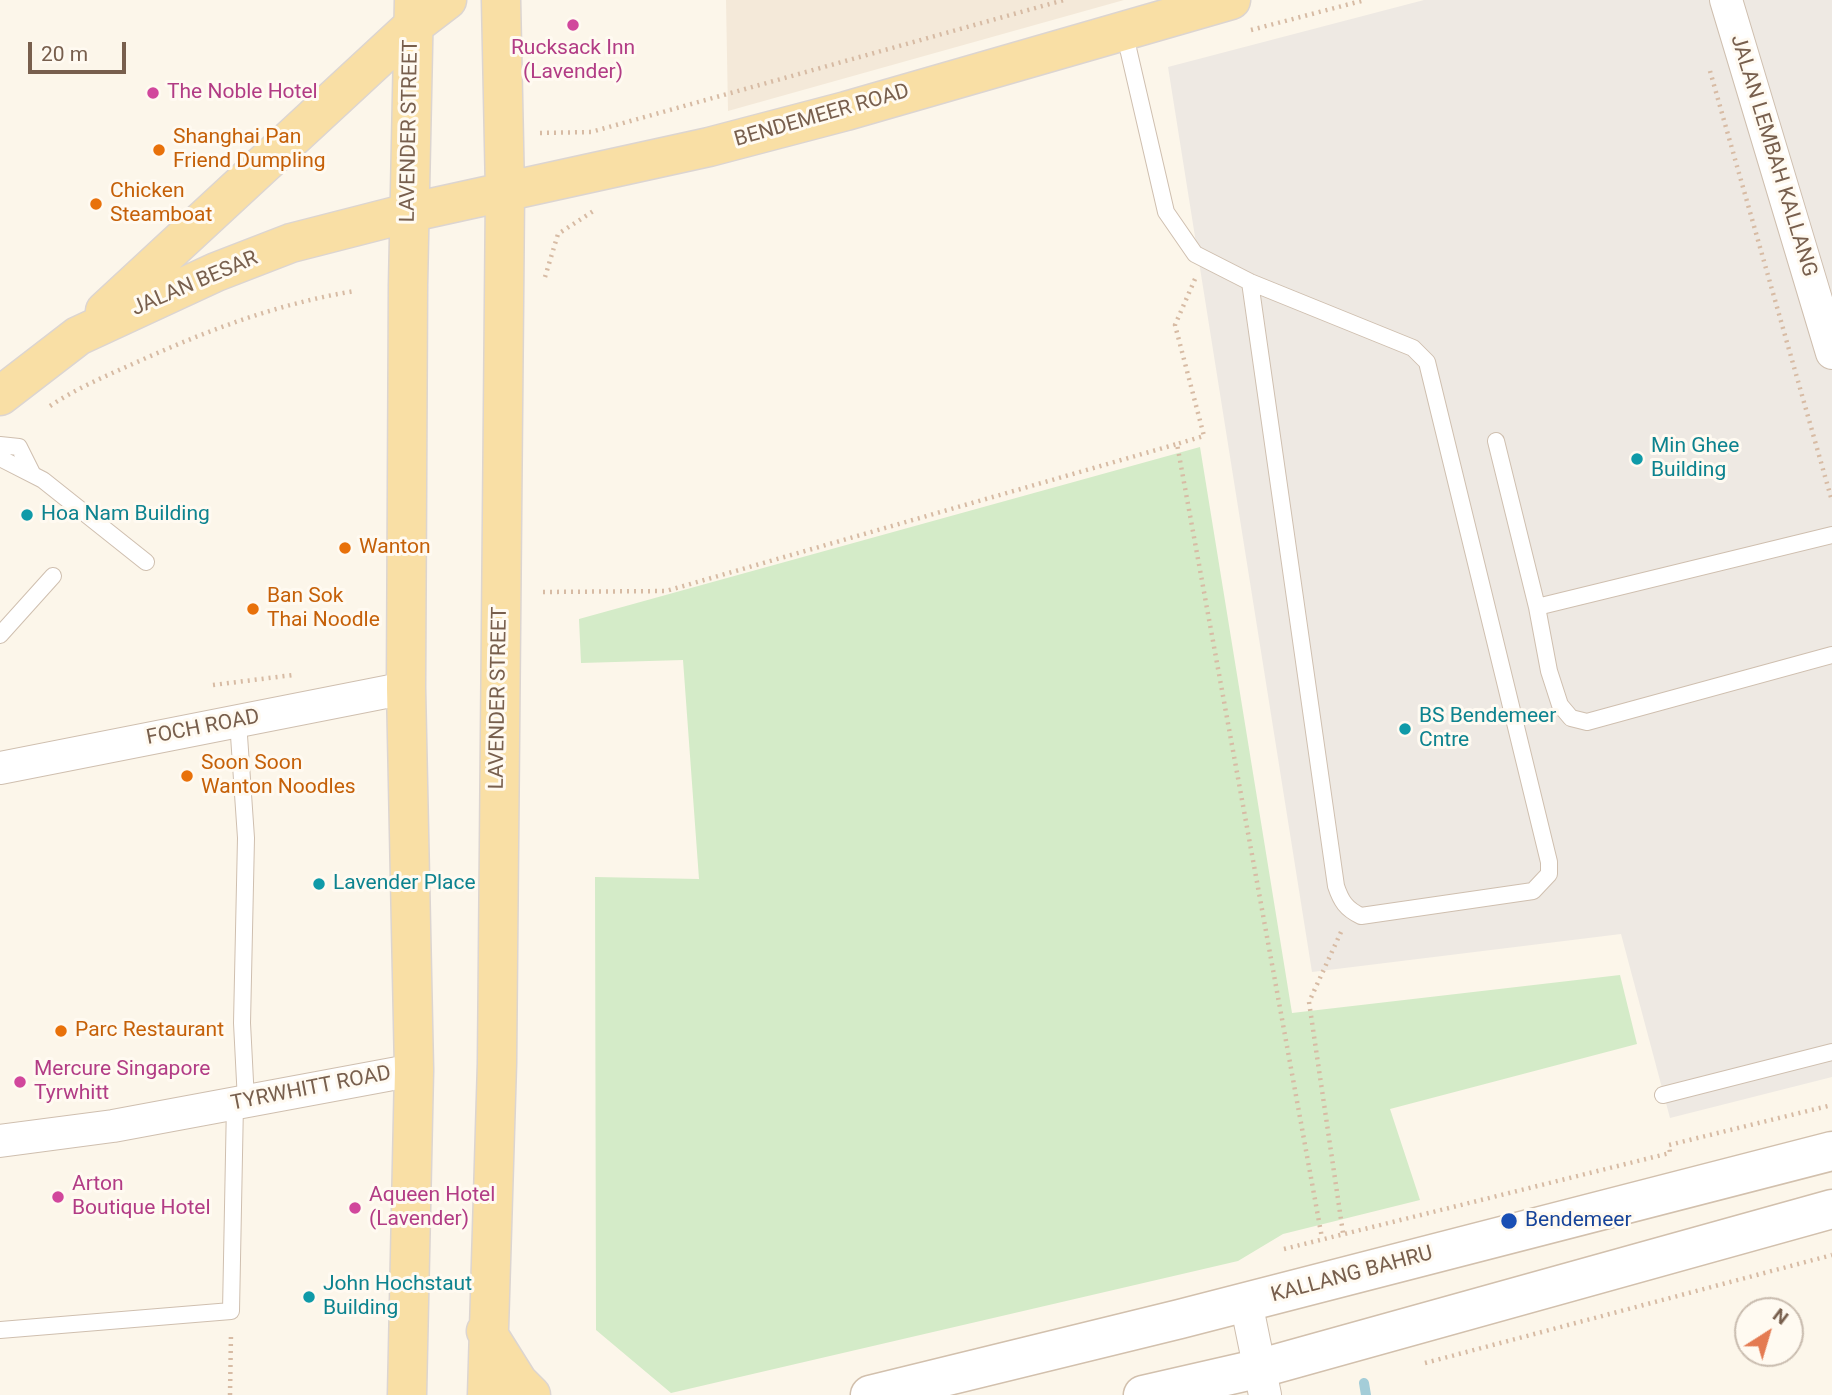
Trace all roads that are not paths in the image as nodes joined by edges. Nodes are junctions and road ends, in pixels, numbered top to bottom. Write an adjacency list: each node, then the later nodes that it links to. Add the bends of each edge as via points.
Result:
1 (447, 0): 5 (main road)
2 (501, 0): 7 (main road, LAVENDER STREET)
3 (1231, 0): 6 (main road, BENDEMEER ROAD)
4 (1726, 0): 11 (street, JALAN LEMBAH KALLANG)
5 (413, 13): 8 (main road, LAVENDER STREET); 10 (main road)
6 (1124, 31): 7 (main road, BENDEMEER ROAD, via 709,147); 9 (lane, via 1166,212 1195,254)
7 (505, 192): 8 (main road, BENDEMEER ROAD); 36 (main road, LAVENDER STREET, via 497,1076)
8 (408, 214): 10 (main road, JALAN BESAR, via 291,243); 24 (main road, LAVENDER STREET)
9 (1250, 282): 9 (lane, via 1341,901 1361,916 1533,891 1549,874 1549,862 1427,362 1413,348)
10 (78, 336): 12 (main road, JALAN BESAR)
11 (1832, 353)
12 (0, 396)
13 (1496, 441): 21 (lane)
14 (0, 445): 16 (lane, via 19,447)
15 (0, 458): 16 (lane)
16 (32, 472): 17 (lane); 19 (lane)
17 (58, 475)
18 (1832, 535): 21 (lane)
19 (146, 562)
20 (53, 576): 22 (lane)
21 (1538, 607): 23 (lane, via 1560,705 1571,718 1587,722)
22 (0, 635)
23 (1832, 655)
24 (406, 688): 25 (street, FOCH ROAD); 28 (main road, LAVENDER STREET)
25 (227, 718): 26 (street, FOCH ROAD); 30 (lane, via 246,838)
26 (0, 768)
27 (1832, 1052): 29 (lane)
28 (414, 1070): 30 (street, TYRWHITT ROAD); 38 (main road, LAVENDER STREET)
29 (1663, 1095)
30 (241, 1102): 31 (street, TYRWHITT ROAD); 35 (lane, via 231,1311)
31 (0, 1141)
32 (1832, 1151): 34 (main road, KALLANG BAHRU)
33 (1832, 1209): 37 (main road)
34 (1246, 1303): 37 (street); 41 (main road, KALLANG BAHRU)
35 (0, 1330)
36 (486, 1331): 39 (main road, LAVENDER STREET); 40 (main road)
37 (1263, 1381): 42 (main road)
38 (407, 1395)
39 (487, 1395)
40 (531, 1395)
41 (870, 1395)
42 (1143, 1395)

